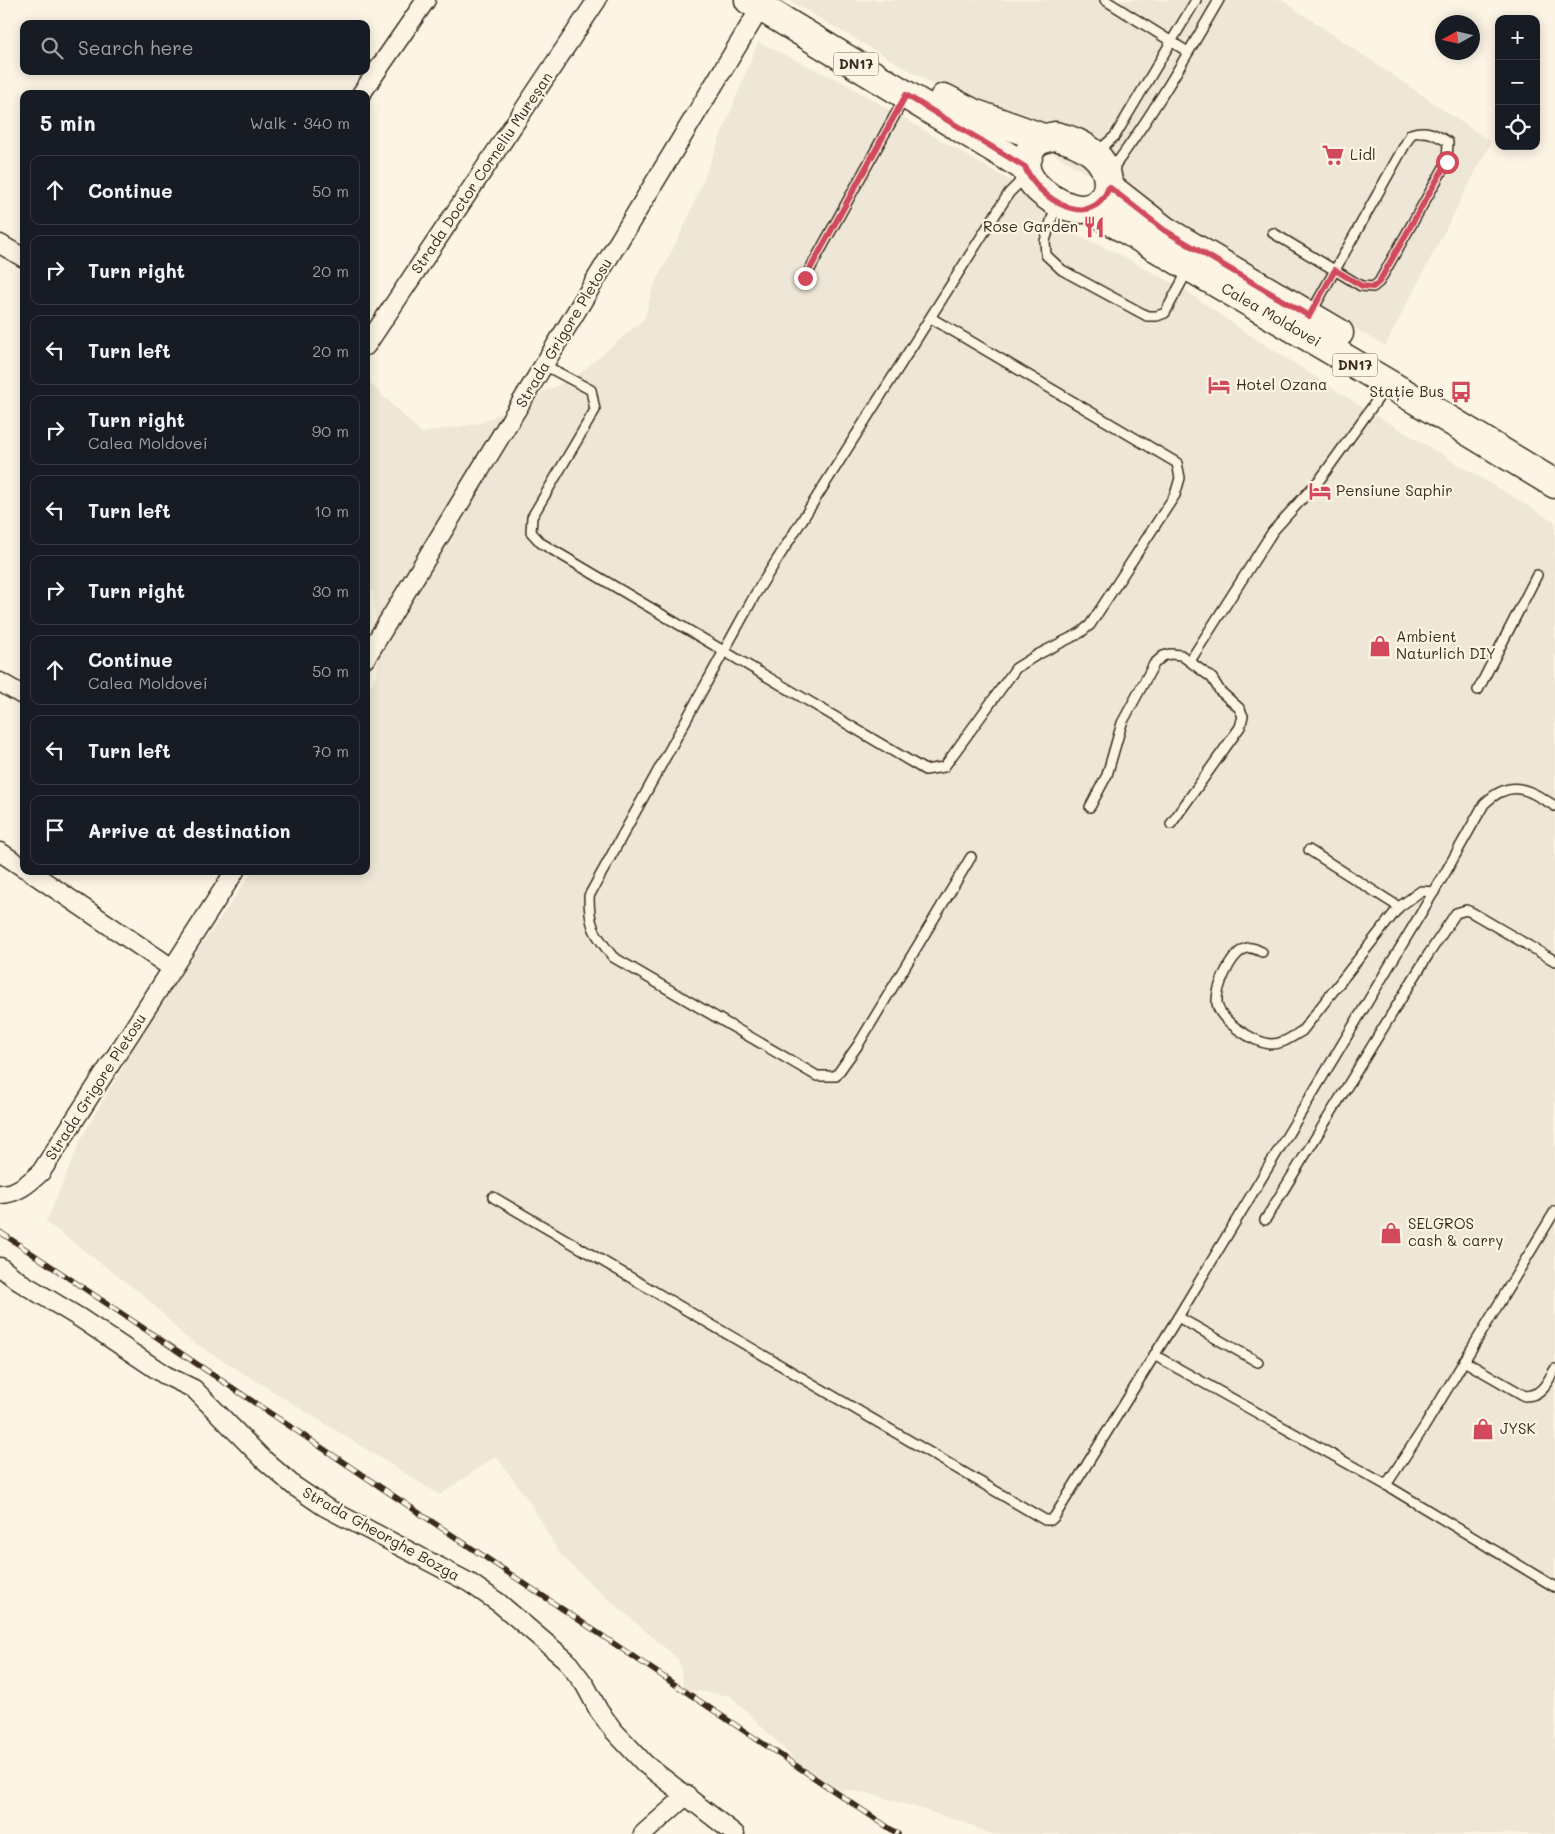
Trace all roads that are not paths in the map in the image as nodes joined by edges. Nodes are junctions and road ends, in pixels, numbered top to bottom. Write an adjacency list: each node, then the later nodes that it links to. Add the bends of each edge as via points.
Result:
1 (426, 0): 9 (street)
2 (597, 0): 24 (street, Strada Doctor Corneliu Mureșan)
3 (1106, 0): 7 (lane)
4 (1196, 0): 7 (lane)
5 (1219, 0): 8 (lane)
6 (763, 2): 10 (main road, DN17); 11 (main road, DN17, via 973,113); 25 (street, Strada Grigore Pletosu)
7 (1171, 41): 8 (lane); 13 (lane, via 1116,136)
8 (1188, 52): 13 (lane, via 1125,152)
9 (364, 90)
10 (906, 95): 12 (main road, DN17); 21 (lane)
11 (1042, 138): 12 (main road, via 1029,152); 13 (main road, via 1056,136 1073,140)
12 (1027, 170): 14 (main road, via 1043,193); 23 (lane, via 1009,193)
13 (1103, 172): 15 (main road, via 1105,197); 22 (main road, Calea Moldovei / DN17, via 1164,230)
14 (1057, 202): 15 (main road, via 1080,210); 19 (lane, via 1045,240 1046,255 1062,270 1130,308 1147,316 1165,313)
15 (1089, 208): 19 (main road, Calea Moldovei / DN17)
16 (1273, 233): 20 (lane)
17 (0, 244): 18 (street)
18 (20, 256)
19 (1189, 268): 26 (main road, Calea Moldovei / DN17)
20 (1335, 270): 20 (lane, via 1411,134 1422,130 1448,142 1447,162 1379,282 1373,287 1362,286); 22 (lane)
21 (805, 278)
22 (1309, 316): 27 (main road, Calea Moldovei / DN17)
23 (931, 318): 31 (lane, via 756,593); 31 (lane, via 1177,463 1180,478 1175,495 1090,625 1016,668 944,767 926,770)
24 (370, 340)
25 (544, 364): 30 (street, Strada Grigore Pletosu); 31 (lane, via 591,390 595,410 532,517 531,532 540,543)
26 (1389, 384): 28 (main road, Calea Moldovei / DN17); 32 (lane, via 1321,478 1273,531)
27 (1555, 462)
28 (1555, 484)
29 (1537, 575): 34 (lane)
30 (370, 651)
31 (723, 652): 41 (lane, via 589,896 589,917 596,936 613,957 817,1076 836,1076 858,1045)
32 (1190, 660): 36 (lane, via 1170,654 1154,664 1122,723 1107,775); 38 (lane, via 1212,678 1243,716 1240,727)
33 (0, 682): 35 (street)
34 (1478, 690)
35 (20, 694)
36 (1090, 806)
37 (1555, 806): 45 (lane, via 1517,788 1493,794 1484,804)
38 (1171, 824)
39 (1309, 850): 46 (lane)
40 (0, 852): 42 (street)
41 (971, 856)
42 (20, 865)
43 (35, 875): 49 (street)
44 (232, 875): 49 (street, Strada Grigore Pletosu)
45 (1434, 892): 46 (lane, via 1421,891); 55 (lane)
46 (1399, 907): 47 (lane, via 1302,1030 1281,1042 1270,1044 1235,1027 1218,1009 1217,1002 1220,985 1233,959 1245,948)
47 (1262, 952)
48 (1555, 961): 53 (lane, via 1472,912 1456,913)
49 (172, 968): 50 (street, Strada Grigore Pletosu, via 41,1172 24,1186)
50 (4, 1194)
51 (493, 1197): 56 (lane, via 1045,1520 1055,1516)
52 (1555, 1211): 57 (lane)
53 (1265, 1220)
54 (0, 1267): 62 (street, Strada Gheorghe Bozga, via 165,1375 194,1389 263,1459 325,1507 470,1583 499,1603 566,1660 614,1731 645,1764)
55 (1178, 1317): 56 (lane); 58 (lane)
56 (1154, 1355): 60 (lane)
57 (1464, 1361): 59 (lane, via 1525,1396 1539,1393); 60 (lane)
58 (1258, 1362)
59 (1555, 1369)
60 (1386, 1485): 61 (lane)
61 (1555, 1587)
62 (687, 1795): 63 (street); 64 (street, Strada Gheorghe Bozga)
63 (643, 1834)
64 (735, 1834)

